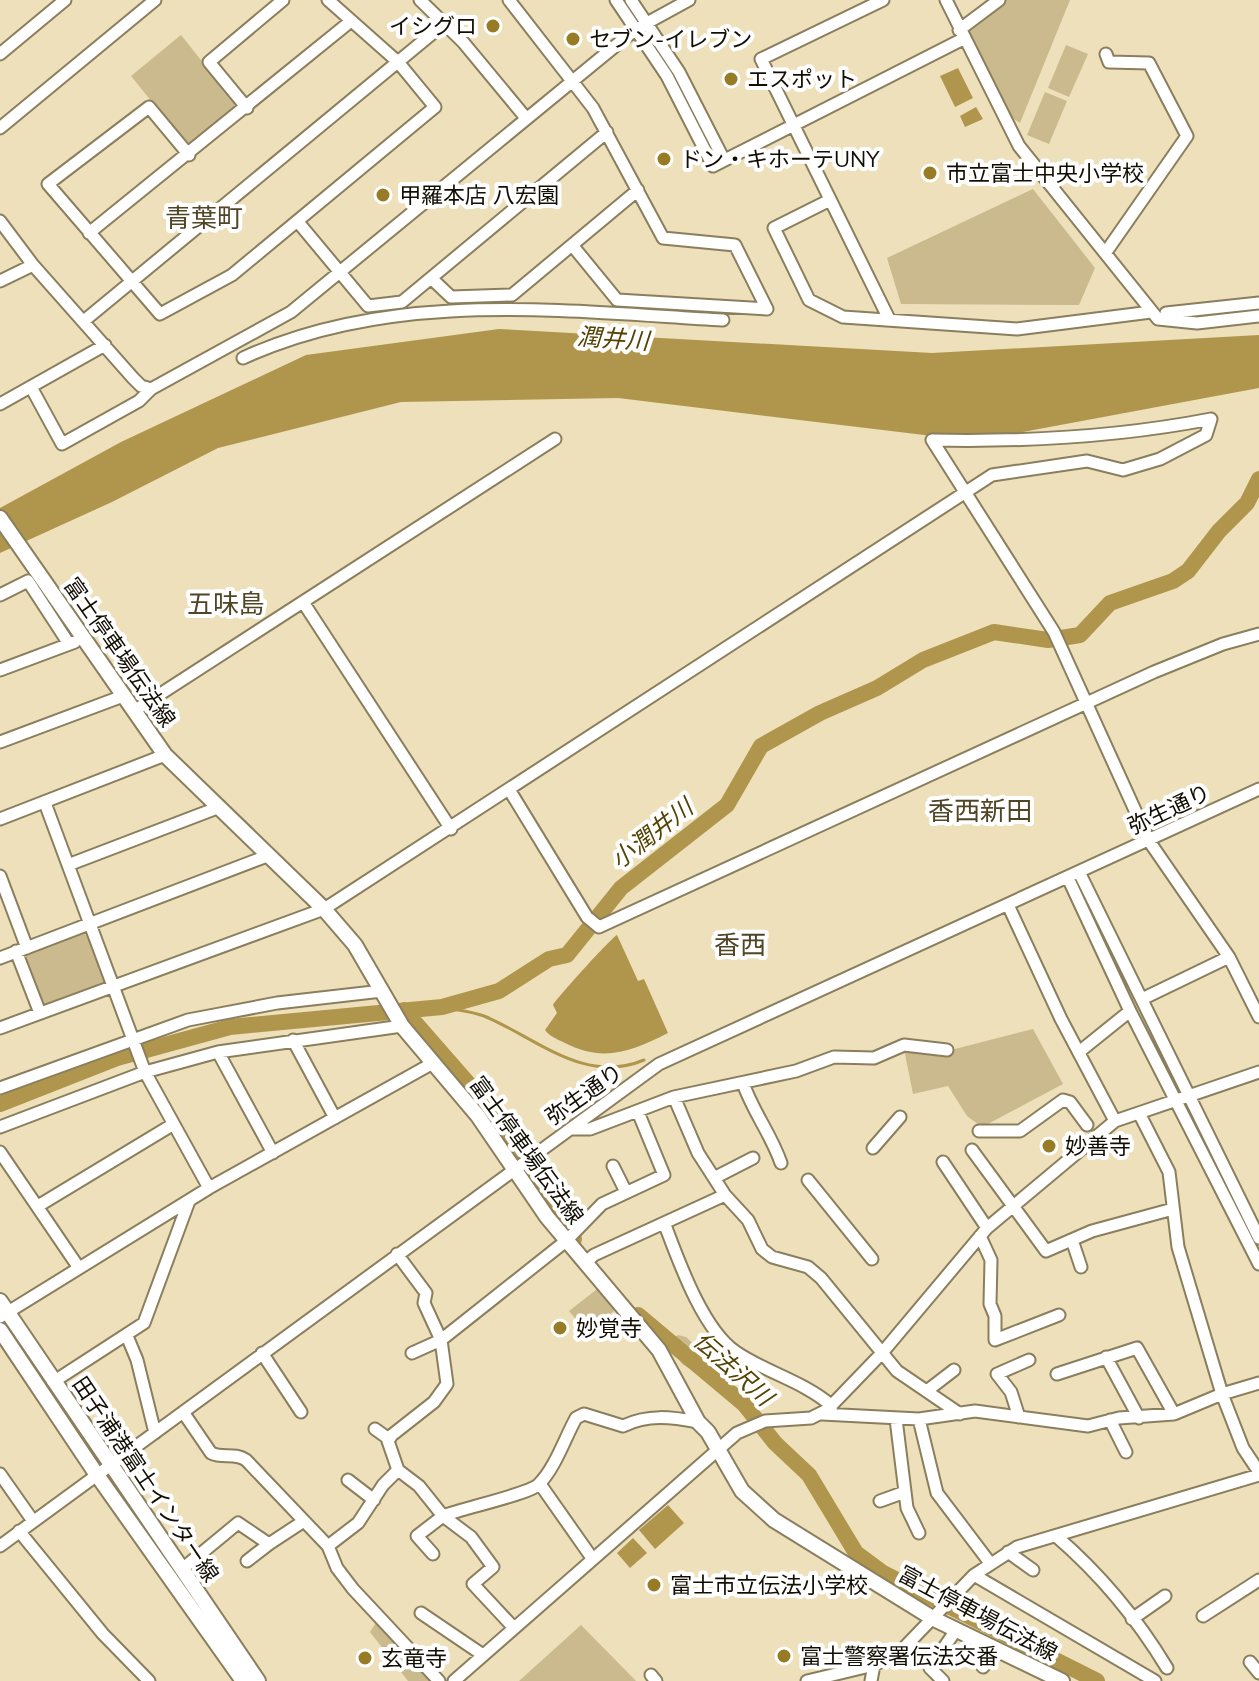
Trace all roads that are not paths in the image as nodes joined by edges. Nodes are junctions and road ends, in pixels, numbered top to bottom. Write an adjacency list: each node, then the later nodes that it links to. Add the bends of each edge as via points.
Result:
1 (65, 0): 18 (street)
2 (155, 0): 25 (street)
3 (283, 0): 22 (street, via 209,62)
4 (328, 0): 13 (street)
5 (420, 0): 15 (street)
6 (509, 0): 21 (street)
7 (616, 0): 16 (street)
8 (631, 0): 14 (street)
9 (689, 0): 14 (street)
10 (883, 0): 24 (street, via 761,59)
11 (946, 0): 17 (street)
12 (999, 0): 17 (street)
13 (351, 21): 20 (street); 22 (street)
14 (647, 22): 16 (street); 28 (street, via 679,72)
15 (445, 23): 20 (street); 23 (street)
16 (636, 29): 21 (street); 28 (street)
17 (961, 35): 24 (street); 35 (street, via 1019,146)
18 (0, 54)
19 (1106, 54): 35 (street, via 1109,62 1149,63 1187,136)
20 (398, 62): 32 (street, via 435,107); 40 (street)
21 (573, 78): 23 (street); 26 (street)
22 (247, 108): 27 (street)
23 (526, 118): 37 (street)
24 (793, 125): 28 (street); 30 (street)
25 (0, 128)
26 (607, 132): 29 (street); 38 (street)
27 (189, 155): 33 (street); 33 (street, via 149,107 48,184)
28 (718, 163)
29 (638, 190): 34 (street); 34 (street, via 663,238 735,245 767,309 617,300)
30 (830, 200): 44 (street); 44 (street, via 774,228 809,300 843,317)
31 (0, 221): 36 (street)
32 (298, 222): 37 (street); 40 (street, via 232,275 160,314)
33 (89, 233): 40 (street)
34 (572, 245): 38 (street, via 512,295 451,297)
35 (1106, 252): 42 (street)
36 (33, 265): 39 (street); 45 (street)
37 (339, 272): 38 (street, via 368,306 402,302); 50 (street, via 291,312)
38 (431, 278)
39 (0, 281)
40 (132, 282): 45 (street)
41 (1259, 303): 42 (street)
42 (1152, 313): 43 (street, via 1158,319 1197,323); 44 (street, via 1017,329)
43 (1259, 316)
44 (889, 319)
45 (85, 320): 47 (street)
46 (723, 320): 48 (street, via 543,309 407,315 303,335)
47 (105, 345): 49 (street); 50 (street, via 141,386)
48 (243, 358)
49 (31, 387): 50 (street, via 62,444); 51 (street)
50 (151, 389)
51 (0, 404)
52 (555, 439): 56 (street)
53 (964, 495): 53 (street, via 992,475 1087,461 1123,470 1160,459 1206,435 1211,419 1035,442 932,440); 61 (street, via 1054,632); 66 (street)
54 (0, 518): 58 (main road, 富士停車場伝法線)
55 (0, 595): 58 (street, via 28,581)
56 (303, 602): 62 (street); 70 (street)
57 (1259, 634): 61 (street, via 1154,672)
58 (76, 642): 59 (street); 60 (main road, 富士停車場伝法線)
59 (0, 670)
60 (123, 696): 62 (main road, 富士停車場伝法線); 63 (street)
61 (1087, 705): 66 (street, via 599,927 587,917); 71 (street)
62 (134, 711): 64 (main road, 富士停車場伝法線)
63 (0, 742)
64 (165, 755): 67 (street); 68 (main road, 富士停車場伝法線)
65 (1259, 789): 71 (street, 弥生通り)
66 (510, 791): 70 (street)
67 (45, 803): 69 (street); 73 (street)
68 (217, 808): 72 (main road, 富士停車場伝法線); 73 (street)
69 (0, 819)
70 (451, 829): 77 (street)
71 (1149, 841): 74 (street, 弥生通り); 80 (street)
72 (267, 856): 77 (main road, 富士停車場伝法線); 78 (street)
73 (68, 865): 78 (street)
74 (1074, 875): 76 (street, 弥生通り); 84 (street); 85 (street)
75 (1, 884): 79 (street)
76 (1008, 905): 94 (street); 110 (street, 弥生通り, via 679,1053)
77 (324, 909): 82 (street); 83 (main road, 富士停車場伝法線, via 355,945)
78 (90, 925): 79 (street); 82 (street)
79 (22, 950): 81 (street); 86 (street)
80 (1229, 957): 84 (street); 87 (street)
81 (0, 958)
82 (113, 986): 86 (street); 91 (street)
83 (382, 991): 88 (main road, 富士停車場伝法線); 91 (street, via 188,1020)
84 (1142, 999): 100 (street)
85 (1130, 1011): 94 (street); 102 (street)
86 (40, 1013): 89 (street)
87 (1259, 1017)
88 (400, 1024): 90 (street); 95 (main road, 富士停車場伝法線)
89 (0, 1028)
90 (293, 1040): 93 (street); 106 (street)
91 (133, 1041): 96 (street); 99 (street)
92 (947, 1050): 98 (street, via 904,1045 874,1058 834,1057)
93 (218, 1052): 96 (street); 116 (street)
94 (1079, 1052): 107 (street)
95 (433, 1063): 106 (street); 120 (main road, 富士停車場伝法線)
96 (144, 1069): 108 (street); 109 (street)
97 (1259, 1072): 100 (street)
98 (743, 1083): 101 (street); 119 (street)
99 (0, 1088)
100 (1189, 1096): 102 (street); 134 (street)
101 (674, 1097): 103 (street); 122 (street)
102 (1175, 1101): 104 (street); 140 (street)
103 (638, 1112): 110 (street, via 590,1129); 125 (street, via 664,1175)
104 (1139, 1113): 107 (street); 130 (street, via 1166,1165)
105 (900, 1117): 113 (street)
106 (335, 1118): 116 (street)
107 (1115, 1121): 112 (street)
108 (172, 1125): 124 (street); 129 (street)
109 (0, 1127)
110 (570, 1129): 120 (street, 弥生通り)
111 (979, 1131): 112 (street, via 1020,1131 1063,1100)
112 (1092, 1132): 128 (street)
113 (873, 1148)
114 (972, 1150): 128 (street)
115 (0, 1152): 129 (street)
116 (273, 1153): 124 (street)
117 (753, 1158): 122 (street)
118 (943, 1162): 132 (street)
119 (781, 1163)
120 (515, 1166): 133 (main road, 富士停車場伝法線); 136 (street, 弥生通り)
121 (613, 1166): 125 (street)
122 (714, 1178): 126 (street)
123 (808, 1180): 139 (street)
124 (209, 1188): 127 (street)
125 (626, 1192): 133 (street, via 602,1204)
126 (725, 1195): 131 (street); 153 (street, via 748,1220 762,1249 808,1267 821,1278)
127 (189, 1200): 142 (street); 149 (street, via 144,1323)
128 (1014, 1205): 132 (street); 135 (street, via 1046,1251)
129 (38, 1206): 142 (street)
130 (1173, 1209): 135 (street); 161 (street, via 1178,1247)
131 (665, 1225): 138 (street); 162 (street, via 717,1336 736,1353 813,1389)
132 (984, 1232): 146 (street, via 991,1260 995,1340); 153 (street)
133 (569, 1236): 137 (street); 138 (main road, 富士停車場伝法線)
134 (1259, 1238)
135 (1072, 1240): 141 (street)
136 (397, 1254): 150 (street, via 426,1293 424,1303); 151 (street, 弥生通り)
137 (544, 1258): 143 (street); 150 (street)
138 (589, 1259): 173 (main road, 富士停車場伝法線, via 659,1350)
139 (872, 1259)
140 (1259, 1264)
141 (1081, 1267)
142 (79, 1268): 144 (street)
143 (553, 1269)
144 (3, 1310): 158 (main road, 田子浦港富士インター線)
145 (1059, 1315): 146 (street)
146 (1041, 1322): 148 (street)
147 (0, 1330): 183 (main road, 田子浦港富士インター線)
148 (1047, 1335)
149 (127, 1336): 158 (street); 175 (street)
150 (441, 1340): 152 (street); 176 (street, via 444,1391)
151 (262, 1353): 163 (street, 弥生通り); 164 (street)
152 (412, 1353)
153 (882, 1353): 160 (street, via 897,1371); 162 (street)
154 (1106, 1357): 157 (street); 167 (street, via 1137,1348); 169 (street)
155 (1029, 1360): 168 (street, via 997,1374 1011,1392)
156 (954, 1370): 160 (street)
157 (1057, 1374)
158 (53, 1382): 179 (main road, 田子浦港富士インター線)
159 (1259, 1383): 161 (street)
160 (928, 1390): 166 (street)
161 (1222, 1394): 167 (street); 181 (street)
162 (832, 1406): 165 (street)
163 (183, 1412): 175 (street, 弥生通り); 191 (street, via 211,1453 237,1454 246,1460)
164 (301, 1412)
165 (822, 1414): 170 (street); 177 (street, via 765,1421)
166 (960, 1414): 168 (street); 171 (street)
167 (1174, 1414): 169 (street)
168 (1019, 1417): 172 (street, via 1070,1425)
169 (1139, 1418): 172 (street)
170 (896, 1419): 171 (street); 186 (street)
171 (919, 1419): 202 (street, via 937,1493)
172 (1110, 1420): 178 (street)
173 (698, 1422): 177 (main road, 富士停車場伝法線); 185 (street, via 639,1418 623,1426 584,1414 576,1418)
174 (375, 1429): 176 (street)
175 (155, 1433): 179 (street, 弥生通り)
176 (389, 1439): 180 (street)
177 (717, 1448): 200 (street); 209 (main road, 富士停車場伝法線, via 754,1504)
178 (1126, 1452)
179 (110, 1466): 183 (street, 弥生通り); 203 (main road, 田子浦港富士インター線)
180 (398, 1470): 187 (street); 189 (street)
181 (1259, 1473): 194 (street)
182 (0, 1474): 190 (street)
183 (97, 1475): 190 (street, 弥生通り); 222 (main road, 田子浦港富士インター線)
184 (348, 1480): 187 (street)
185 (540, 1484): 189 (street, via 527,1493); 200 (street)
186 (905, 1492): 188 (street); 193 (street)
187 (374, 1500): 197 (street, via 358,1523)
188 (880, 1501)
189 (443, 1516): 199 (street, via 417,1536); 212 (street, via 471,1537 493,1567 473,1584)
190 (33, 1521): 192 (street, 弥生通り)
191 (304, 1521): 195 (street); 197 (street)
192 (19, 1531): 196 (street, 弥生通り); 221 (street)
193 (919, 1533)
194 (1056, 1536): 198 (street); 211 (street)
195 (269, 1544): 201 (street); 203 (street, via 238,1523)
196 (0, 1546)
197 (328, 1546): 224 (street, via 353,1589)
198 (1008, 1552): 202 (street); 204 (street)
199 (433, 1554)
200 (592, 1558): 212 (street)
201 (247, 1561)
202 (990, 1563): 205 (street)
203 (181, 1570): 223 (main road, 田子浦港富士インター線)
204 (1033, 1570)
205 (974, 1575): 209 (street); 230 (street)
206 (1259, 1580): 210 (street)
207 (1165, 1596): 211 (street)
208 (421, 1613): 215 (street)
209 (936, 1616): 213 (main road, 富士停車場伝法線); 217 (street, via 899,1653)
210 (1203, 1616)
211 (1132, 1619): 219 (street)
212 (514, 1628): 215 (street)
213 (956, 1630): 214 (main road, 富士停車場伝法線); 228 (street, via 930,1668)
214 (996, 1649): 218 (street); 229 (main road, 富士停車場伝法線)
215 (483, 1655): 225 (street)
216 (1250, 1662): 220 (street)
217 (874, 1665): 226 (street); 227 (street)
218 (983, 1667)
219 (1167, 1668)
220 (1259, 1673)
221 (149, 1681)
222 (243, 1681)
223 (258, 1681)
224 (439, 1681)
225 (454, 1681)
226 (807, 1681)
227 (871, 1681)
228 (943, 1681)
229 (1062, 1681)
230 (1155, 1681)

